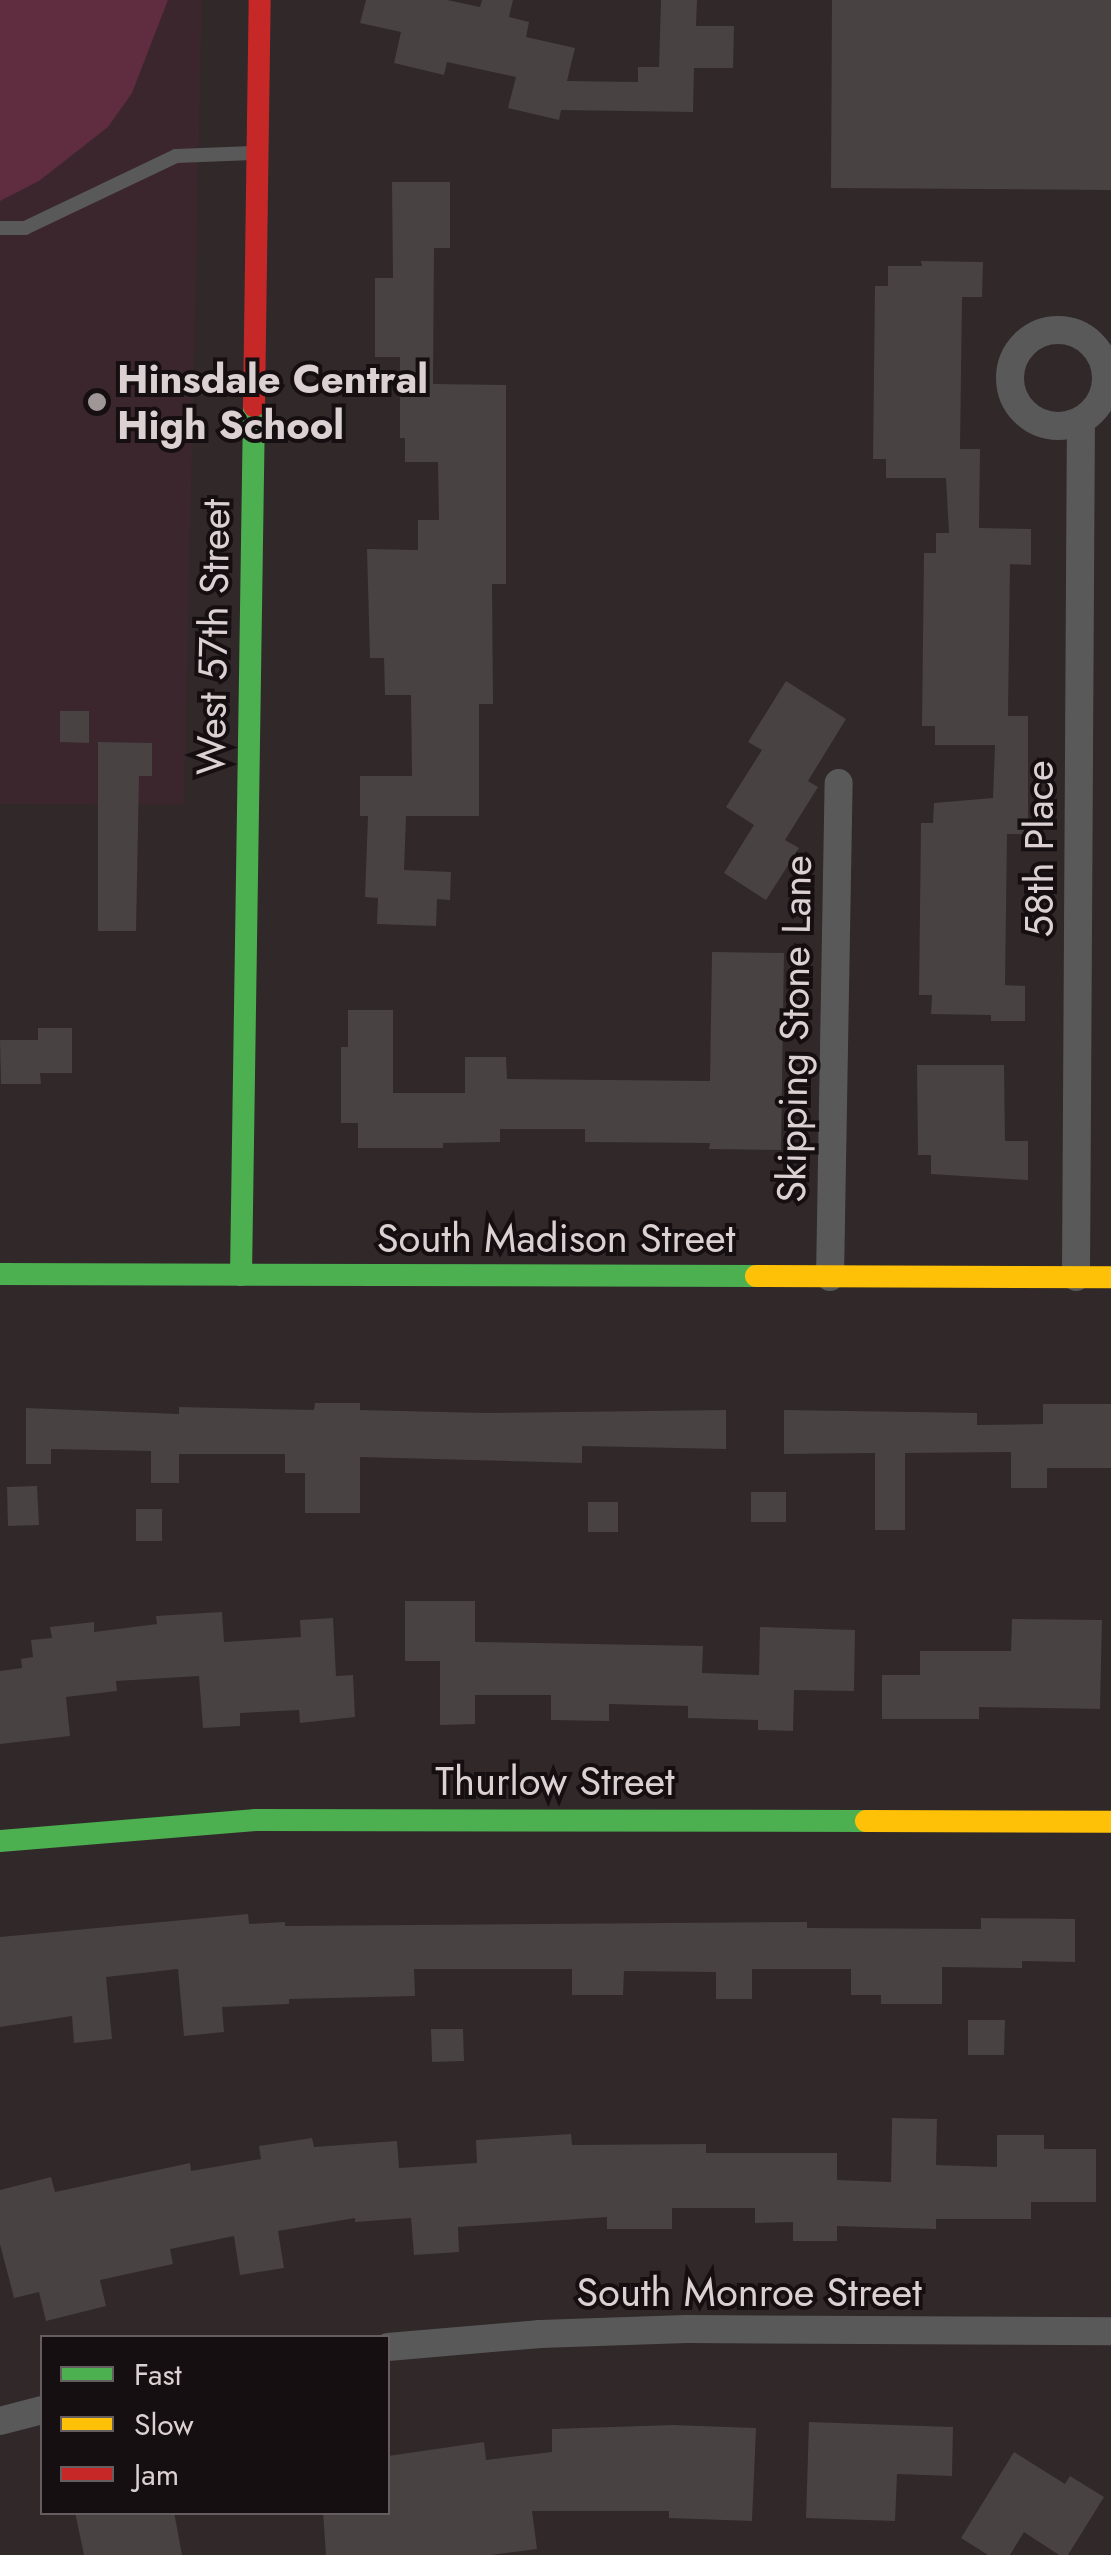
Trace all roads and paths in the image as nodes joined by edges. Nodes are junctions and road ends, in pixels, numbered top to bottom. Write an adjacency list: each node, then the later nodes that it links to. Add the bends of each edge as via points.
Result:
1 (260, 0): 2 (street, West 57th Street)
2 (258, 152): 3 (lane, via 176,156 25,228); 7 (street, West 57th Street)
3 (0, 228)
4 (1081, 422): 9 (street, 58th Place)
5 (839, 782): 8 (street, Skipping Stone Lane)
6 (0, 1274): 7 (street, South Madison Street)
7 (241, 1274): 8 (street, South Madison Street)
8 (830, 1277): 9 (street, South Madison Street)
9 (1076, 1277): 10 (street, South Madison Street)
10 (1111, 1278)
11 (1111, 1822): 12 (street, Thurlow Street, via 256,1820)
12 (0, 1841)
13 (1111, 2331): 14 (street, South Monroe Street, via 686,2329)
14 (390, 2348)
15 (40, 2411): 16 (street)
16 (0, 2421)

